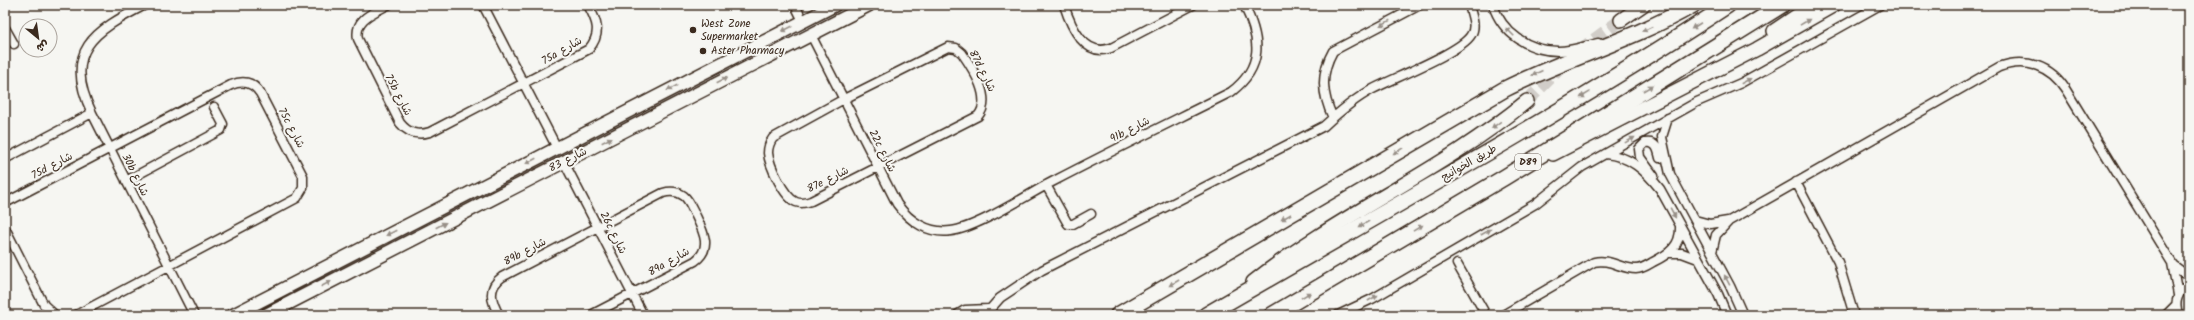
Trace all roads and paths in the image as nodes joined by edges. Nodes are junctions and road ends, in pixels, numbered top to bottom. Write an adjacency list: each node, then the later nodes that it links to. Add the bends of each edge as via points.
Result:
1 (146, 5): 32 (street, 30b شارع, via 107,27 90,42 85,51 80,72 83,93)
2 (388, 5): 28 (street, 75b شارع, via 363,19 357,32 358,39 400,123 410,132 430,132)
3 (483, 5): 28 (street)
4 (588, 5): 28 (street, 75a شارع, via 598,27 590,49)
5 (795, 5): 22 (street)
6 (834, 5): 22 (street, شارع 83)
7 (869, 5): 24 (street, شارع 83)
8 (1064, 5): 9 (street, via 1082,41 1098,51 1112,48)
9 (1193, 5)
10 (1244, 5): 45 (street, 91b شارع, via 1256,32 1257,52 1251,70 1239,86)
11 (1420, 5): 33 (street, one-way to 33, via 1333,51 1323,75 1326,103)
12 (1469, 5): 33 (street, via 1474,24 1473,33 1467,40 1454,49 1372,89)
13 (1492, 5): 25 (street, one-way to 13, via 1560,52 1543,50 1515,37 1503,26)
14 (1643, 5): 21 (main road)
15 (1693, 5): 25 (highway, one-way to 25)
16 (1728, 5): 67 (highway, طريق الخوانيج / D89, one-way to 67, via 1575,100)
17 (1782, 5): 41 (highway, D89, one-way to 17)
18 (1813, 5): 27 (main road)
19 (1834, 5): 27 (main road, one-way to 19, via 1792,30)
20 (1880, 5): 34 (street, one-way to 20, via 1741,83)
21 (1621, 20)
22 (803, 21): 36 (street, شارع 83, one-way to 36)
23 (5, 29): 26 (street)
24 (811, 35): 29 (street, 22c شارع); 39 (street, شارع 83, one-way to 24)
25 (1626, 38): 79 (highway, one-way to 79, via 1553,66 1499,92)
26 (14, 44)
27 (1721, 66): 41 (main road, via 1597,132)
28 (524, 85): 36 (street)
29 (844, 99): 40 (street, 22c شارع); 40 (street, 87e شارع, via 773,138 768,154 776,175 791,199 806,203); 40 (street, 87d شارع, via 948,47 956,48 962,53 982,89 985,103 978,116)
30 (1527, 101): 67 (main road, one-way to 67, via 1484,134 1280,262)
31 (214, 107): 42 (street, via 223,124 221,130)
32 (92, 113): 35 (street, 30b شارع); 38 (street)
33 (1333, 118): 69 (street, via 1324,126 1042,270 1019,284)
34 (1668, 118): 37 (street, one-way to 34); 43 (street, via 1663,130 1662,143)
35 (109, 148): 42 (street, 30b شارع); 47 (street, 75d شارع); 61 (street, 75c شارع, via 231,85 242,82 253,85 260,93 301,170 303,188 292,202)
36 (557, 148): 55 (street, شارع 83, one-way to 55)
37 (1605, 154): 46 (street, via 1634,162); 82 (street, one-way to 37, via 1539,201 1582,167)
38 (5, 159)
39 (564, 162): 51 (street, 26c شارع); 64 (street, شارع 83, one-way to 39)
40 (878, 167): 52 (street, 22c شارع, via 903,213 920,225 939,231 960,230)
41 (1505, 177): 81 (highway, D89, one-way to 41)
42 (126, 181): 61 (street, 30b شارع)
43 (1673, 182): 46 (street, via 1665,170 1656,146 1653,143 1645,143 1639,149 1640,157); 49 (street)
44 (1796, 182): 50 (street); 59 (street, via 1999,67 2009,63 2029,63 2047,69 2061,82); 87 (street, via 1838,262)
45 (1046, 185): 48 (street, via 1068,224); 52 (street, 91b شارع)
46 (1660, 189): 53 (street, one-way to 53)
47 (5, 203)
48 (1091, 214)
49 (1695, 220): 50 (street, via 1710,224); 56 (street)
50 (1729, 221): 56 (street, via 1716,235)
51 (597, 226): 65 (street, 26c شارع); 65 (street, 89a شارع, via 668,192 684,196 693,210 705,236 705,246 701,255); 75 (street, 89b شارع, via 498,280 492,288 491,298)
52 (970, 226)
53 (1680, 226): 57 (street, via 1677,243); 58 (street)
54 (5, 228): 70 (street, via 44,304)
55 (355, 251): 64 (street, via 347,262 303,286 303,292); 73 (street, شارع 83)
56 (1712, 252): 86 (street, one-way to 56)
57 (1670, 253): 58 (street, via 1682,253); 84 (street, via 1638,269 1605,261 1594,262)
58 (1698, 259): 85 (street)
59 (2172, 263): 62 (street); 66 (street)
60 (1457, 264): 83 (street)
61 (170, 267): 71 (street, 75c شارع); 72 (street, 30b شارع)
62 (2189, 277)
63 (2189, 285): 66 (street)
64 (308, 293): 74 (street, شارع 83)
65 (633, 294): 76 (street); 77 (street, 26c شارع)
66 (2178, 294): 68 (street)
67 (1235, 298): 80 (highway, طريق الخوانيج / D89)
68 (2176, 305): 88 (street); 89 (street)
69 (986, 312): 78 (street, via 965,310)
70 (55, 315)
71 (77, 315)
72 (194, 315)
73 (233, 315)
74 (266, 315)
75 (499, 315)
76 (591, 315)
77 (643, 315)
78 (957, 315)
79 (1118, 315)
80 (1206, 315)
81 (1272, 315)
82 (1338, 315)
83 (1486, 315)
84 (1503, 315)
85 (1727, 315)
86 (1743, 315)
87 (1854, 315)
88 (2166, 315)
89 (2179, 315)

